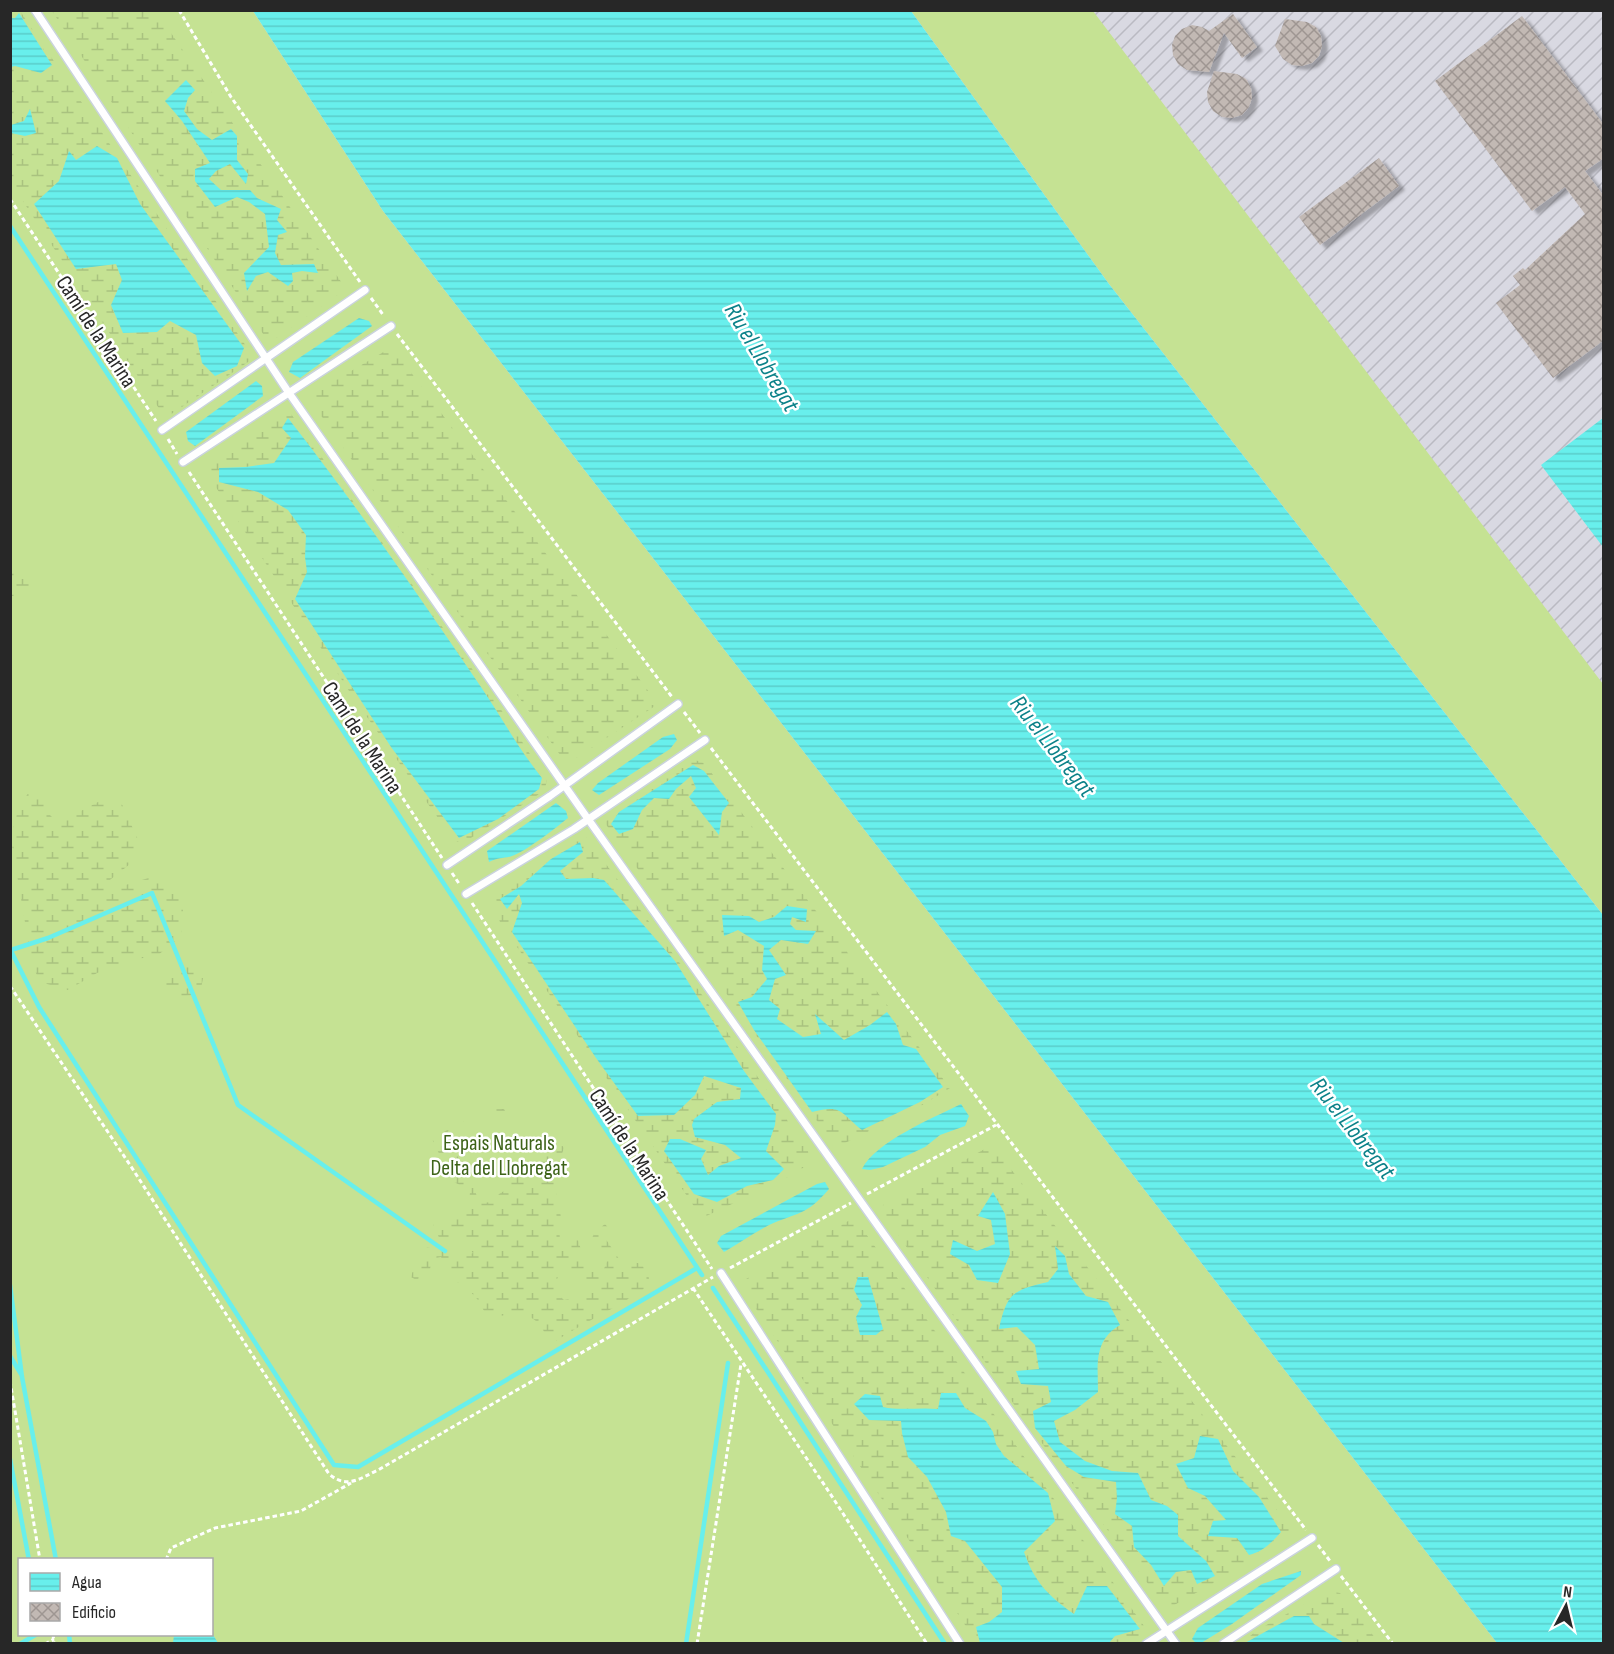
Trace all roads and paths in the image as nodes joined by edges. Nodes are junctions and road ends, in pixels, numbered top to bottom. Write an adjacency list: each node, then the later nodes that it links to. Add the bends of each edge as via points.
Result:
1 (35, 10): 6 (lane)
2 (179, 10): 4 (path, via 231,97)
3 (10, 199): 8 (path, Camí de la Marina)
4 (365, 290): 5 (path); 6 (lane)
5 (392, 326): 7 (lane); 10 (path)
6 (267, 358): 7 (lane); 8 (lane)
7 (289, 393): 9 (lane); 12 (lane)
8 (162, 430): 9 (path, Camí de la Marina)
9 (183, 462): 14 (path, Camí de la Marina)
10 (678, 704): 11 (path); 12 (lane)
11 (705, 740): 13 (lane); 17 (path)
12 (564, 785): 13 (lane); 14 (lane)
13 (588, 819): 15 (lane); 18 (lane)
14 (447, 865): 15 (path, Camí de la Marina)
15 (466, 894): 19 (path, Camí de la Marina)
16 (10, 986): 23 (path, via 329,1474 338,1481)
17 (996, 1125): 18 (path); 24 (path)
18 (859, 1199): 19 (path); 28 (lane)
19 (719, 1274): 20 (path); 33 (lane)
20 (693, 1288): 21 (path); 23 (path)
21 (741, 1362): 31 (path); 32 (path)
22 (10, 1382): 25 (path)
23 (352, 1482): 26 (path, via 301,1511 215,1528 171,1548)
24 (1312, 1538): 27 (path); 28 (lane)
25 (40, 1558)
26 (167, 1558)
27 (1336, 1569): 36 (lane); 37 (path)
28 (1166, 1630): 34 (lane); 35 (lane)
29 (54, 1639): 30 (path)
30 (45, 1644)
31 (697, 1644)
32 (927, 1644)
33 (960, 1644)
34 (1146, 1644)
35 (1176, 1644)
36 (1223, 1644)
37 (1393, 1644)

